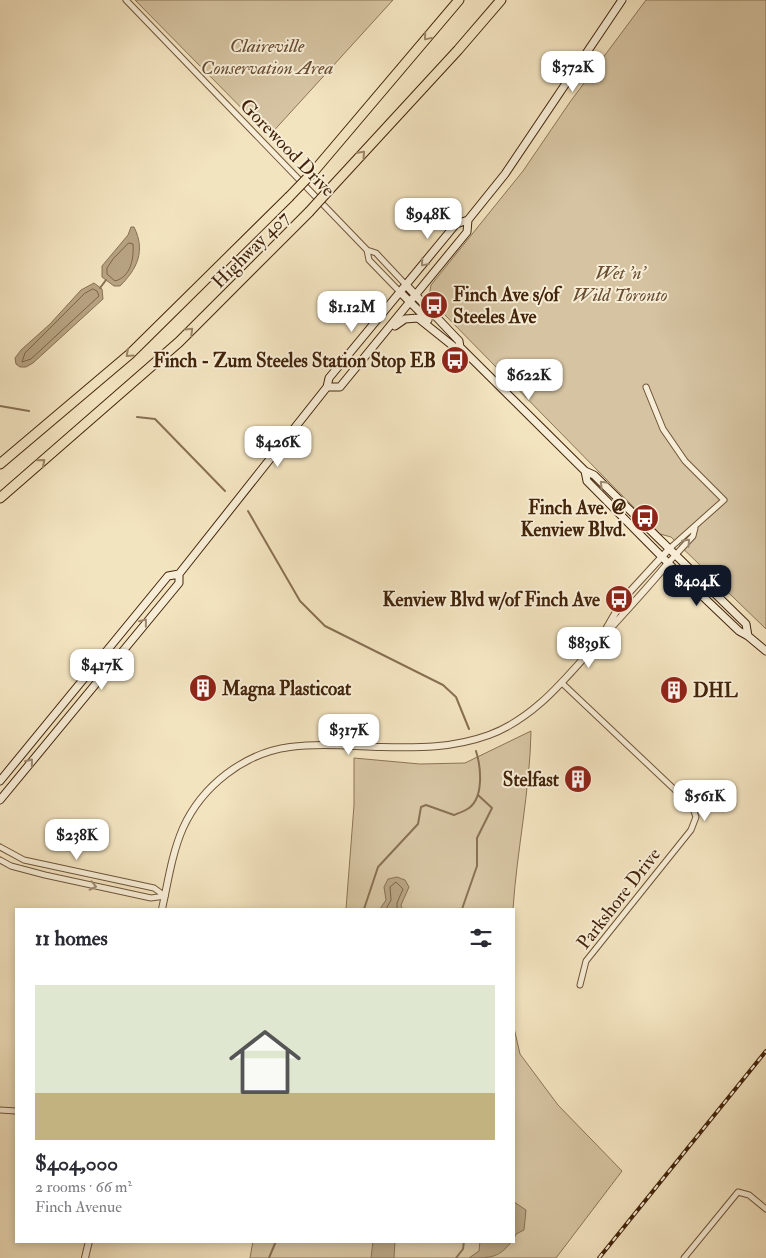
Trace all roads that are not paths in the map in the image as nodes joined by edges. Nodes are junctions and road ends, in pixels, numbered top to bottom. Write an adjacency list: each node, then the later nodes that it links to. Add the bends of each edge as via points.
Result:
1 (126, 0): 6 (street, Gorewood Drive)
2 (459, 0): 15 (highway, Highway 407, one-way to 15, bridge, via 289,197 130,354)
3 (501, 0): 17 (highway, Highway 407, one-way to 3, bridge, via 179,342 309,212)
4 (622, 0): 5 (main road, via 505,174)
5 (468, 220): 7 (main road, one-way to 7, via 456,224); 9 (main road, via 467,232)
6 (367, 250): 7 (street, Gorewood Drive, via 376,253); 8 (street, Gorewood Drive, via 369,260)
7 (406, 285): 8 (main road); 9 (main road)
8 (400, 292): 10 (main road); 13 (main road, via 329,378)
9 (415, 296): 10 (main road); 12 (main road, via 459,341)
10 (410, 302): 11 (main road); 12 (main road)
11 (378, 340): 12 (main road, via 387,336 401,320 414,317 422,319); 13 (main road, via 340,387)
12 (457, 346): 16 (main road)
13 (327, 387): 23 (main road)
14 (646, 387): 18 (street, via 663,429 685,460 724,500)
15 (0, 464)
16 (585, 471): 19 (main road, one-way to 16, via 594,475); 21 (main road, via 587,481)
17 (0, 498)
18 (695, 528): 19 (street, via 688,530); 20 (street, one-way to 18, via 693,536)
19 (669, 549): 20 (main road); 21 (street)
20 (675, 555): 22 (street); 24 (main road, via 746,624)
21 (661, 557): 22 (main road); 25 (street, via 624,598)
22 (668, 564): 24 (main road, via 739,632); 25 (street)
23 (179, 574): 28 (main road, via 168,576); 29 (main road, one-way to 23, via 178,583)
24 (748, 636): 26 (main road)
25 (599, 640): 27 (street)
26 (766, 651)
27 (563, 684): 34 (street, via 514,723 465,743 435,748 306,745 269,751 251,759 218,781 190,815 177,846); 36 (street, Parkshore Drive, via 692,806 696,817 693,827 586,961)
28 (0, 781)
29 (0, 800)
30 (0, 847): 32 (street, via 24,860)
31 (0, 860): 33 (street)
32 (48, 864): 33 (street); 34 (street, via 154,888)
33 (45, 875): 34 (street, one-way to 34, via 151,898)
34 (165, 896): 35 (street)
35 (162, 908)
36 (580, 985)
37 (0, 1110): 38 (street)
38 (15, 1111)
39 (766, 1208): 42 (street, via 749,1195 738,1192)
40 (89, 1243): 41 (street)
41 (85, 1258)
42 (684, 1258)

